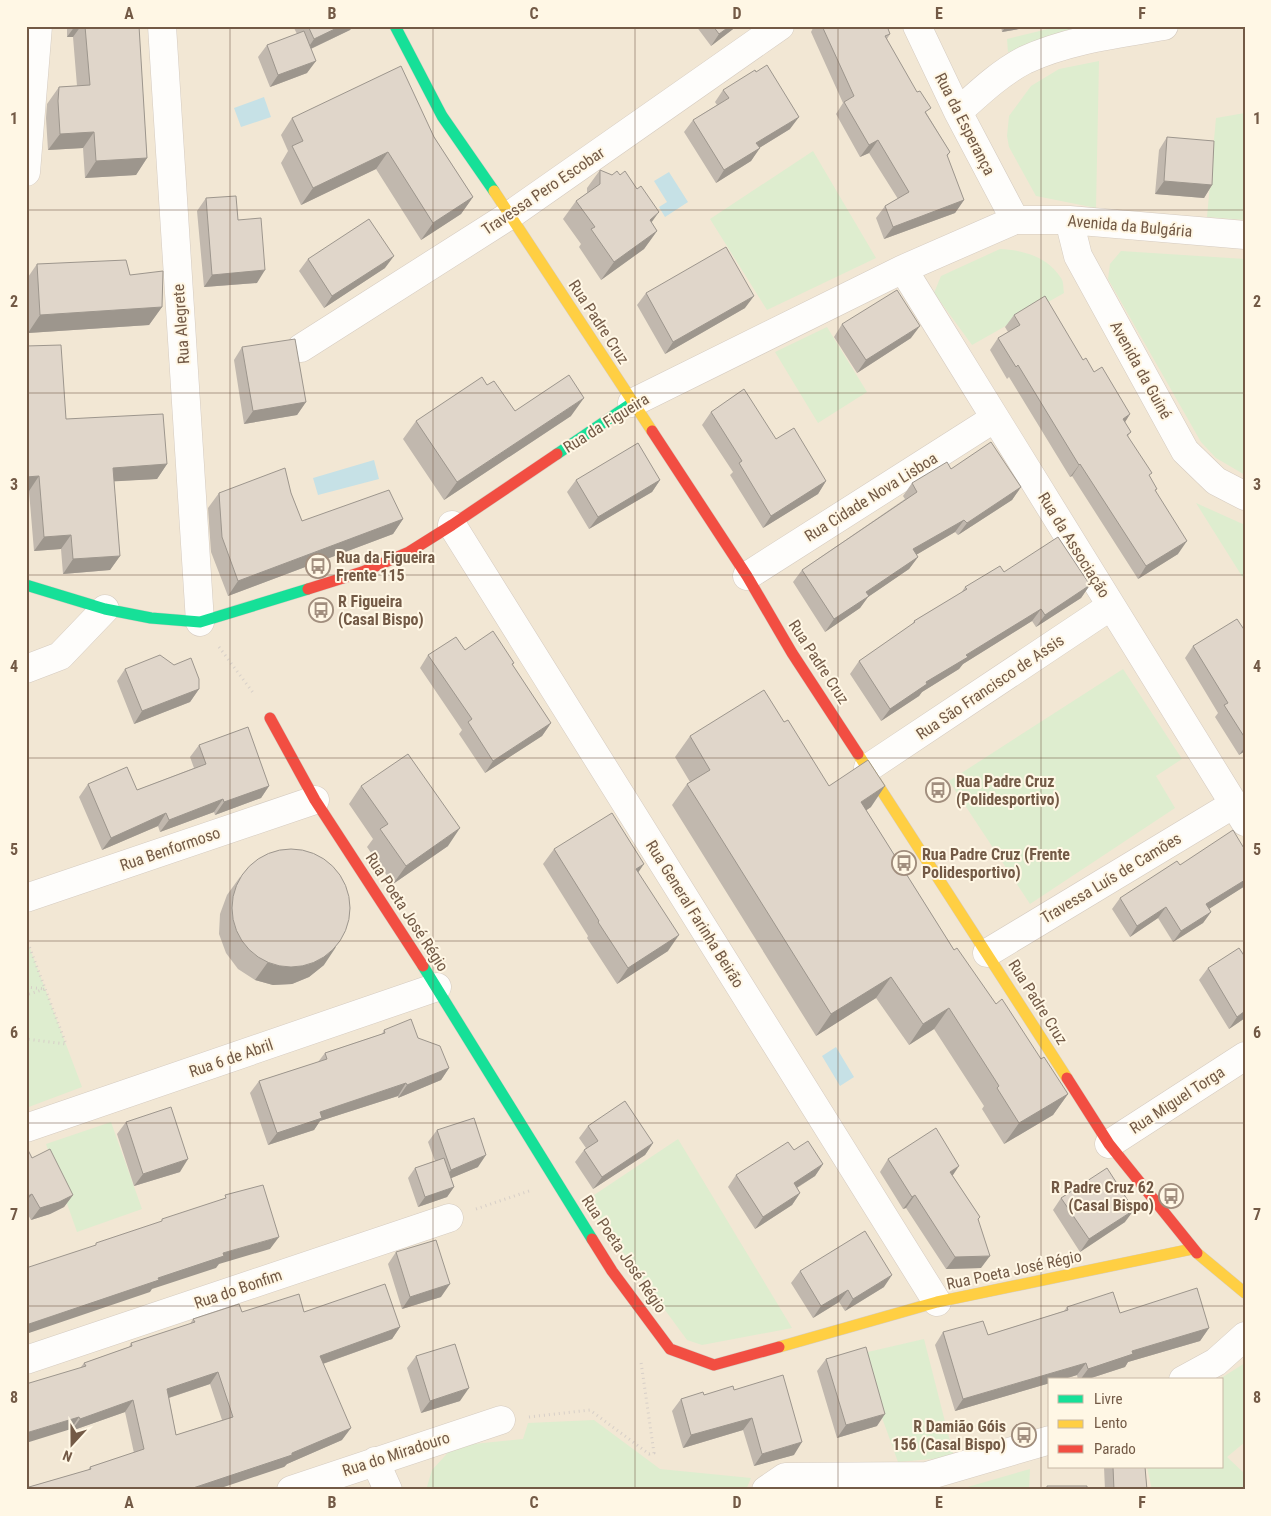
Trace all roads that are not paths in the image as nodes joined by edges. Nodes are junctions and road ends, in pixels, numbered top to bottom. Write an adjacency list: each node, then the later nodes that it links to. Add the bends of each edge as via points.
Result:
1 (38, 26): 8 (street)
2 (162, 26): 23 (street, Rua Alegrete)
3 (395, 26): 9 (street, Rua Padre Cruz, via 442,116)
4 (780, 26): 9 (street, Travessa Pero Escobar)
5 (917, 26): 7 (street, Rua da Esperança)
6 (1164, 26): 7 (street, via 1068,45 1025,60 992,81)
7 (958, 112): 10 (street, Rua da Esperança)
8 (26, 172)
9 (510, 214): 14 (street, Travessa Pero Escobar); 15 (street, Rua Padre Cruz)
10 (1015, 220): 11 (street, Avenida da Bulgária); 13 (street, Rua da Figueira)
11 (1070, 220): 12 (street, Avenida da Bulgária); 17 (street, Avenida da Guiné, via 1078,256 1185,451 1216,481)
12 (1245, 235)
13 (902, 269): 15 (street, Rua da Figueira); 16 (street, Rua da Associação)
14 (301, 348)
15 (632, 403): 18 (street, Rua da Figueira); 19 (street, Rua Padre Cruz)
16 (995, 418): 19 (street, Rua Cidade Nova Lisboa); 21 (street, Rua da Associação)
17 (1245, 496)
18 (452, 525): 23 (street, Rua da Figueira, via 409,552 362,572); 38 (street, Rua General Farinha Beirão)
19 (747, 576): 26 (street, Rua Padre Cruz, via 792,653)
20 (26, 585): 22 (street)
21 (1111, 606): 26 (street, Rua São Francisco de Assis); 28 (street, Rua da Associação)
22 (105, 608): 23 (street, via 151,618); 24 (street, via 60,656)
23 (200, 622)
24 (26, 669)
25 (270, 718): 27 (street, Rua Poeta José Régio)
26 (868, 768): 30 (street, Rua Padre Cruz)
27 (315, 800): 29 (street, Rua Benformoso); 31 (street, Rua Poeta José Régio)
28 (1239, 813): 30 (street, Travessa Luís de Camões)
29 (26, 898)
30 (987, 952): 34 (street, Rua Padre Cruz)
31 (436, 988): 33 (street, Rua 6 de Abril); 38 (street, Rua Poeta José Régio, via 612,1272 670,1349 714,1365)
32 (1245, 1056): 34 (street, Rua Miguel Torga)
33 (26, 1128)
34 (1109, 1144): 36 (street, Rua Padre Cruz)
35 (449, 1218): 40 (street, Rua do Bonfim)
36 (1192, 1249): 37 (street, Rua Padre Cruz); 38 (street, Rua Poeta José Régio)
37 (1245, 1292)
38 (938, 1302)
39 (1245, 1336): 41 (street, via 1216,1362)
40 (26, 1360)
41 (1187, 1378)
42 (501, 1420): 44 (street, Rua do Miradouro)
43 (1048, 1441): 47 (street, via 927,1476 785,1477)
44 (375, 1461): 45 (street, Rua do Miradouro); 46 (street)
45 (291, 1490)
46 (388, 1490)
47 (766, 1490)

